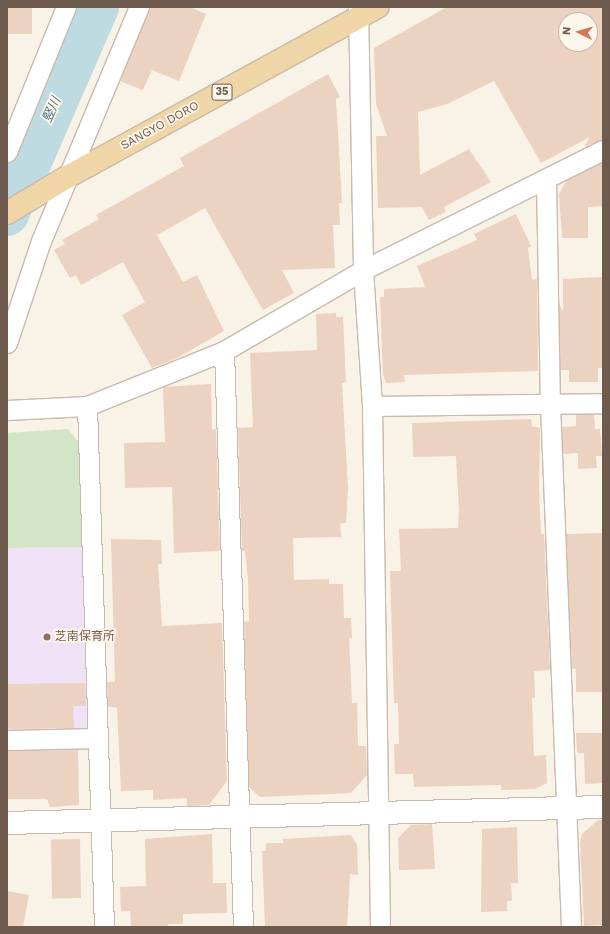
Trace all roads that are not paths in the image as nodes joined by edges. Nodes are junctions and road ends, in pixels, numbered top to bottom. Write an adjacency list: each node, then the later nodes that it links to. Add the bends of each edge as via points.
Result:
1 (66, 7): 6 (street)
2 (139, 7): 7 (street)
3 (378, 7): 4 (main road, SANGYO DORO / 35)
4 (358, 12): 7 (main road, SANGYO DORO / 35); 10 (street)
5 (603, 150): 8 (street)
6 (7, 152)
7 (67, 177): 9 (main road, SANGYO DORO / 35); 11 (street, via 41,241)
8 (546, 179): 10 (street); 14 (street)
9 (7, 213)
10 (363, 270): 12 (street); 16 (street)
11 (7, 343)
12 (224, 351): 15 (street); 23 (street)
13 (603, 403): 14 (street)
14 (550, 404): 16 (street); 20 (street)
15 (87, 406): 17 (street); 18 (street)
16 (372, 406): 22 (street)
17 (7, 410)
18 (98, 738): 19 (street); 24 (street)
19 (7, 740)
20 (567, 807): 21 (street); 22 (street); 29 (street)
21 (603, 807)
22 (376, 811): 23 (street); 28 (street)
23 (239, 815): 24 (street); 27 (street)
24 (100, 821): 25 (street); 26 (street)
25 (7, 824)
26 (104, 927)
27 (243, 927)
28 (380, 927)
29 (571, 927)

